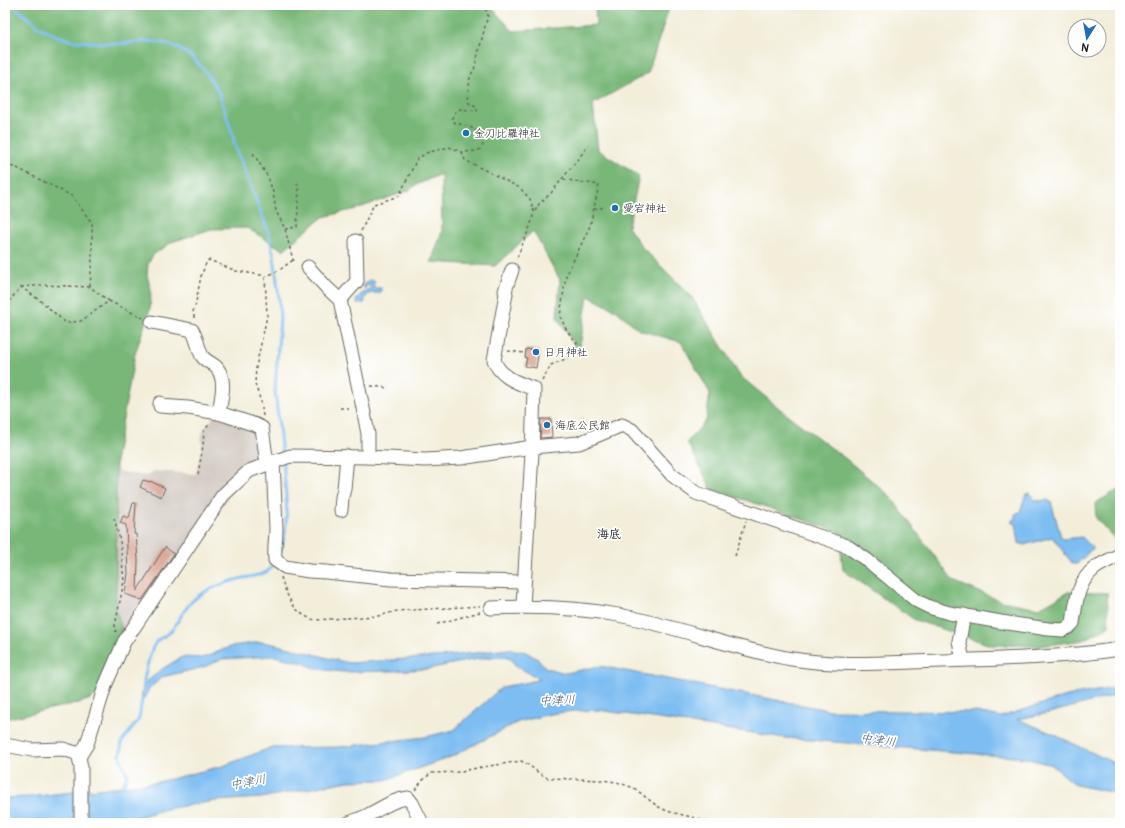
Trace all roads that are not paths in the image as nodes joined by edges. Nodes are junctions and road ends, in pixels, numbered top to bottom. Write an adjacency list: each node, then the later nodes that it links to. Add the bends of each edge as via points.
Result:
1 (356, 241): 4 (street, via 357,281)
2 (308, 267): 4 (street)
3 (512, 270): 8 (street, via 505,291 494,360 508,378 534,389)
4 (340, 300): 10 (street, via 368,434)
5 (152, 322): 7 (street, via 192,330 205,360 217,368 223,389)
6 (160, 404): 7 (street, via 188,408)
7 (215, 418): 11 (street, via 262,428)
8 (532, 447): 10 (street, via 461,458 424,460); 14 (street); 17 (street, via 579,443 622,425 632,430 672,475 696,493 847,546 917,601 929,607)
9 (347, 456): 10 (street); 11 (street, via 290,456); 12 (street)
10 (368, 457)
11 (270, 462): 14 (street, via 275,497 275,560 285,567 391,579); 21 (street, via 249,471 223,495 124,642 105,686)
12 (344, 506)
13 (1120, 555): 17 (street, via 1087,575 1078,594 1073,623 1063,630 1048,630)
14 (524, 582): 15 (street)
15 (523, 606): 16 (street); 19 (street, via 620,615 741,647 822,663)
16 (491, 608)
17 (964, 616): 19 (street, via 959,641)
18 (1120, 648): 19 (street, via 1059,657)
19 (963, 660)
20 (5, 745): 21 (street, via 32,750 63,749 76,753)
21 (80, 762): 22 (street)
22 (81, 823)
23 (349, 823): 24 (street, via 370,815 386,804 408,798)
24 (422, 823)

